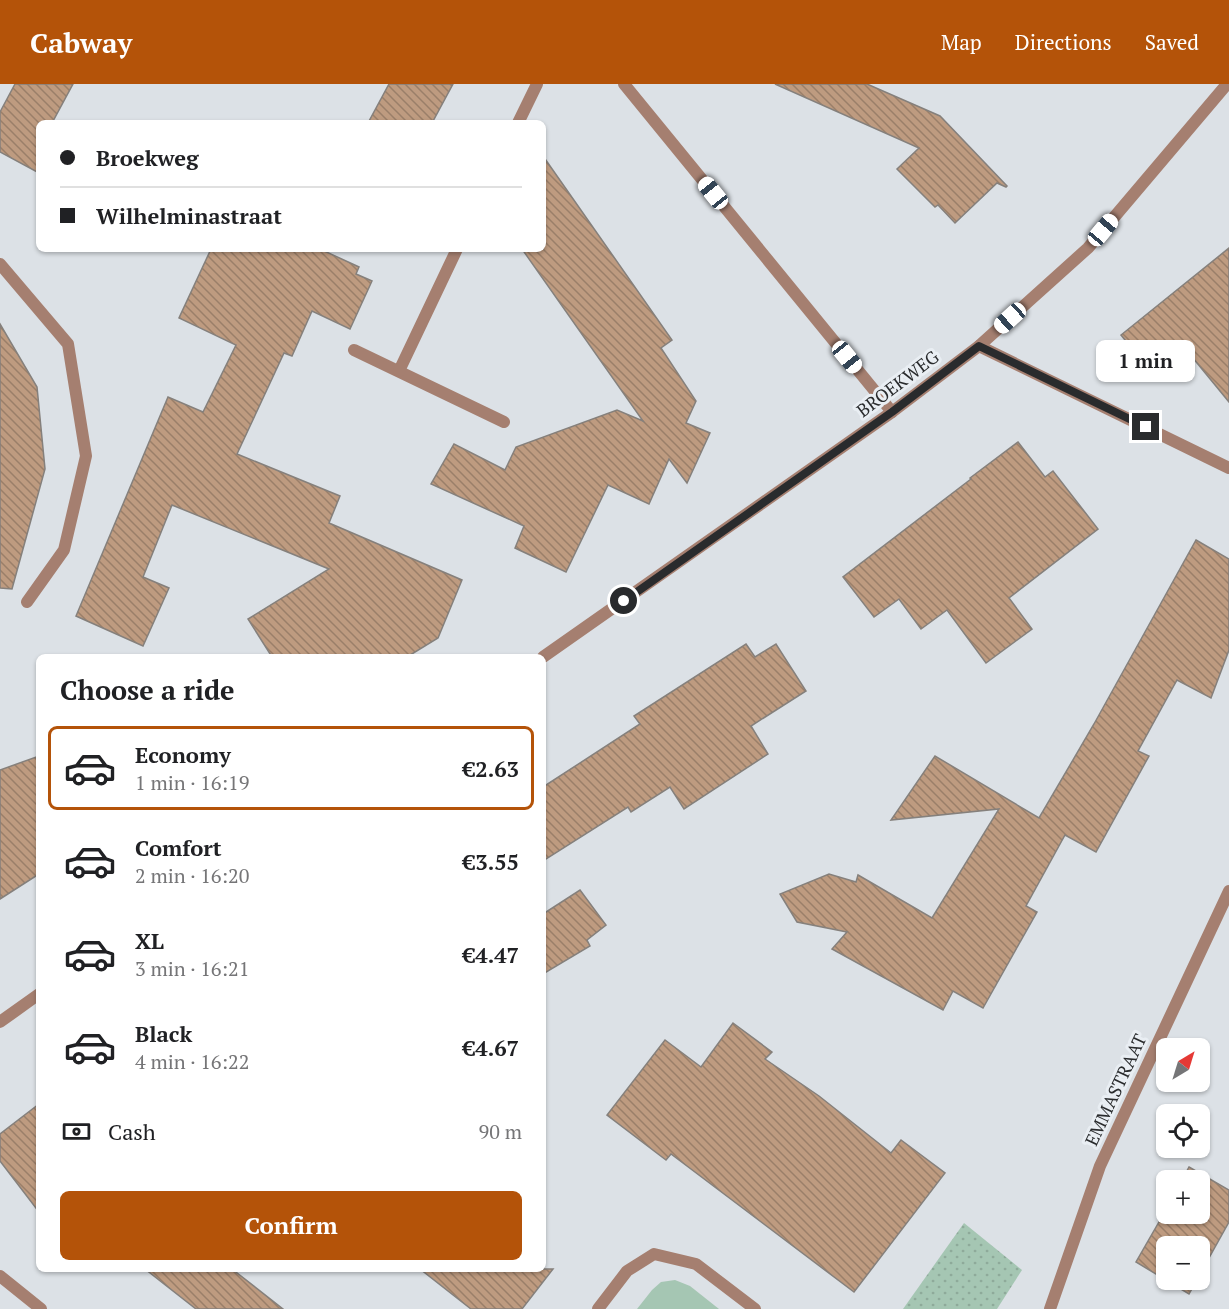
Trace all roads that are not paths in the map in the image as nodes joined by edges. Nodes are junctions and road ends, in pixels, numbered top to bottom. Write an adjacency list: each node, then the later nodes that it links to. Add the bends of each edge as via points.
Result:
1 (537, 84): 4 (street)
2 (624, 84): 10 (street)
3 (1227, 84): 7 (street, BROEKWEG, via 1088,248)
4 (519, 120)
5 (457, 252): 9 (street)
6 (0, 264): 13 (street, via 68,344 86,456 64,550)
7 (979, 346): 10 (street, BROEKWEG); 12 (street)
8 (354, 350): 9 (street)
9 (399, 371): 11 (street)
10 (892, 412): 14 (street, BROEKWEG)
11 (504, 422)
12 (1229, 468)
13 (27, 602)
14 (546, 655)
15 (1229, 891): 22 (street, EMMASTRAAT, via 1101,1166)
16 (36, 996): 17 (street)
17 (0, 1022)
18 (0, 1276): 19 (street)
19 (41, 1309)
20 (598, 1309): 21 (street, via 627,1271 654,1254 696,1264)
21 (755, 1309)
22 (1050, 1309)

